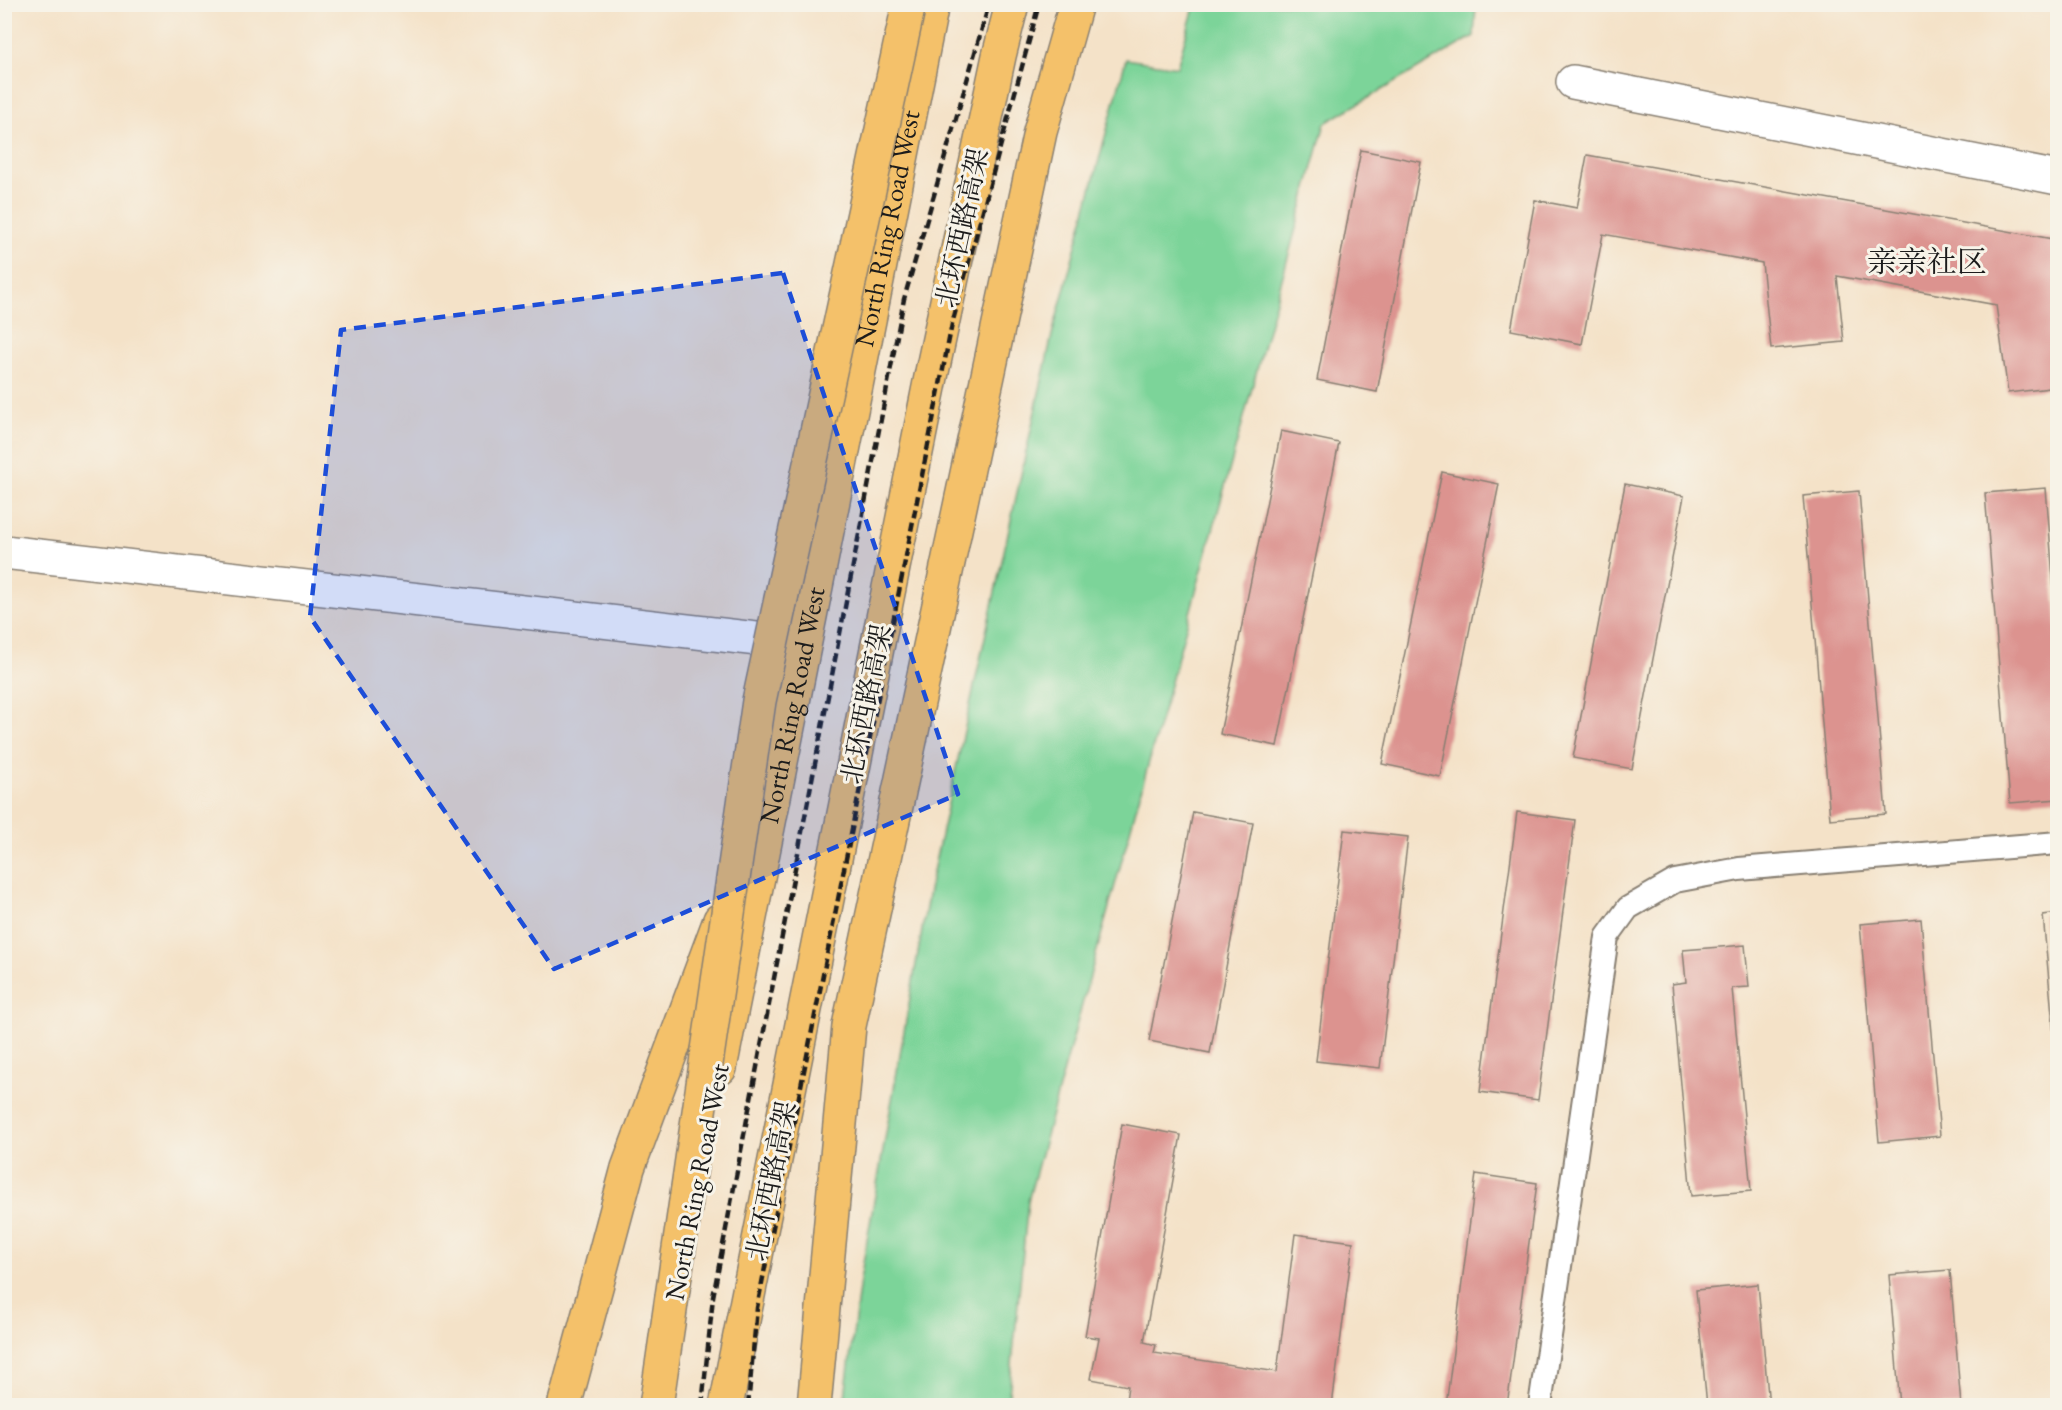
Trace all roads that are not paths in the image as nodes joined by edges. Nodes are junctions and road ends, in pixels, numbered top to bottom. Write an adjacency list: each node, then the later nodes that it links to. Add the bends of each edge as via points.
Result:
1 (909, 4): 10 (main road, bridge, via 759,701)
2 (932, 4): 8 (main road, North Ring Road West)
3 (1012, 4): 13 (main road, 北环西路高架, via 932,372)
4 (1076, 4): 14 (main road, via 1040,132 849,1026)
5 (1573, 82): 6 (street)
6 (2058, 177)
7 (4, 552): 8 (street)
8 (804, 644): 12 (main road, North Ring Road West)
9 (2058, 843): 15 (lane, via 1739,869 1675,881 1628,908 1607,937)
10 (732, 887): 11 (main road, bridge, via 628,1168); 12 (main road, bridge)
11 (564, 1406)
12 (654, 1406)
13 (726, 1406)
14 (814, 1406)
15 (1539, 1406)

